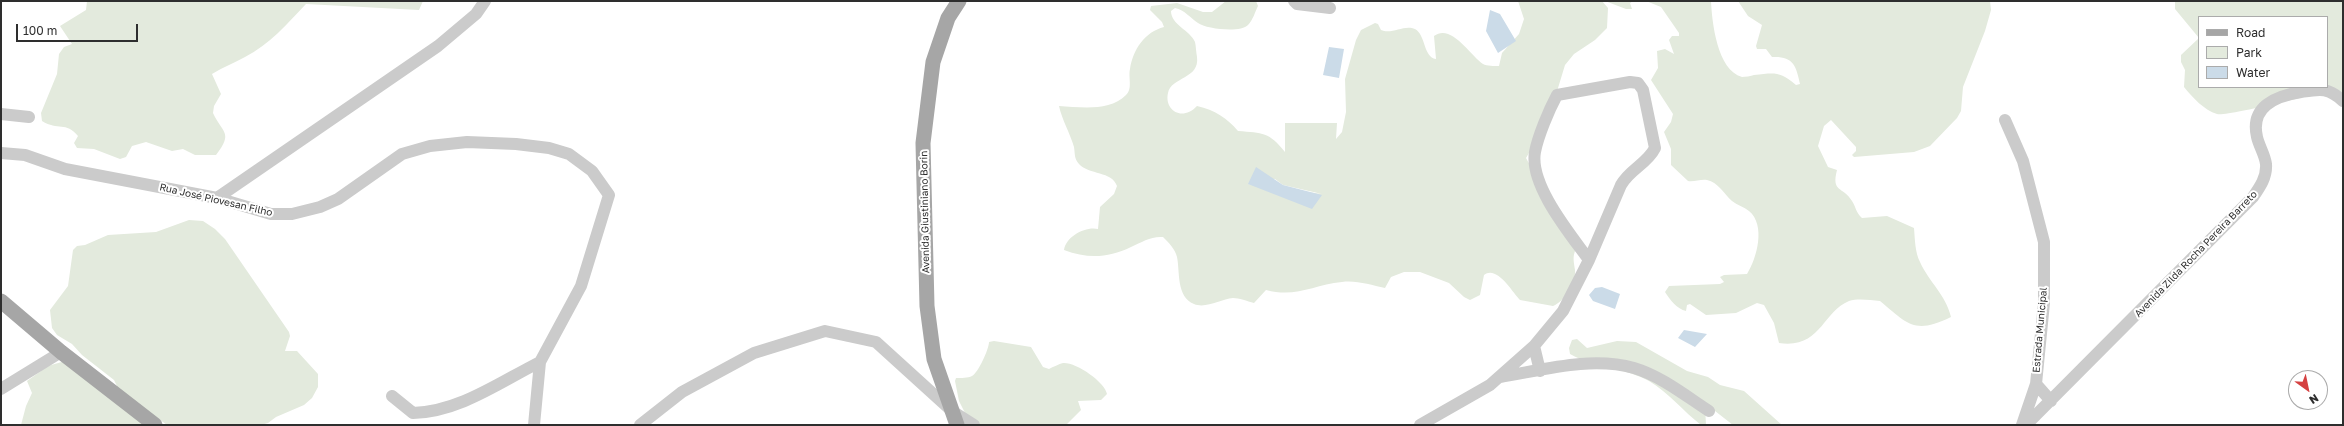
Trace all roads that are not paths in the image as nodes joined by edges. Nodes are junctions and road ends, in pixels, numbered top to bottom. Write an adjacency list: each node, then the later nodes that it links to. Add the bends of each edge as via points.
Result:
1 (486, 1): 10 (street, via 476,14 438,46)
2 (959, 1): 22 (main road, Avenida Giustiniano Borin, via 948,18 933,62 923,143 927,306 934,359)
3 (1294, 1): 4 (street, via 1297,4)
4 (1330, 8)
5 (2343, 101): 21 (street, Avenida Zilda Rocha Pereira Barreto, via 2332,91 2319,90 2284,96 2264,106 2256,115 2255,126 2266,163 2262,184 2253,197)
6 (1, 114): 7 (street)
7 (29, 117)
8 (2005, 120): 18 (street, Estrada Municipal, via 2022,162 2044,242 2044,303)
9 (1, 152): 10 (street, Rua José Piovesan Filho, via 25,155 65,169)
10 (217, 198): 15 (street, Rua José Piovesan Filho, via 271,214 292,214 320,207 338,199 402,154 430,146 467,142 516,144 549,148 569,154 592,171 609,195 580,286)
11 (1589, 260): 11 (street, via 1627,174 1650,158 1655,148 1643,90 1638,83 1630,82 1557,95 1535,152 1537,175 1548,199); 13 (street, via 1563,311)
12 (1, 301): 14 (main road)
13 (1534, 346): 16 (street); 17 (street)
14 (61, 352): 19 (street); 24 (main road)
15 (540, 362): 20 (street, via 457,405 424,413 413,413); 25 (street, Rua José Piovesan Filho)
16 (1540, 371): 17 (street); 23 (street, via 1595,362 1634,368 1666,383)
17 (1500, 377): 29 (street)
18 (2036, 384): 21 (street); 30 (street, Estrada Municipal)
19 (1, 389)
20 (392, 396)
21 (2051, 401): 31 (street, Avenida Zilda Rocha Pereira Barreto)
22 (952, 411): 26 (street, via 876,342 825,331 754,354 682,392); 27 (main road, Avenida Giustiniano Borin); 28 (street)
23 (1709, 411)
24 (155, 425)
25 (534, 425)
26 (640, 425)
27 (957, 425)
28 (974, 425)
29 (1420, 425)
30 (2022, 425)
31 (2026, 425)

